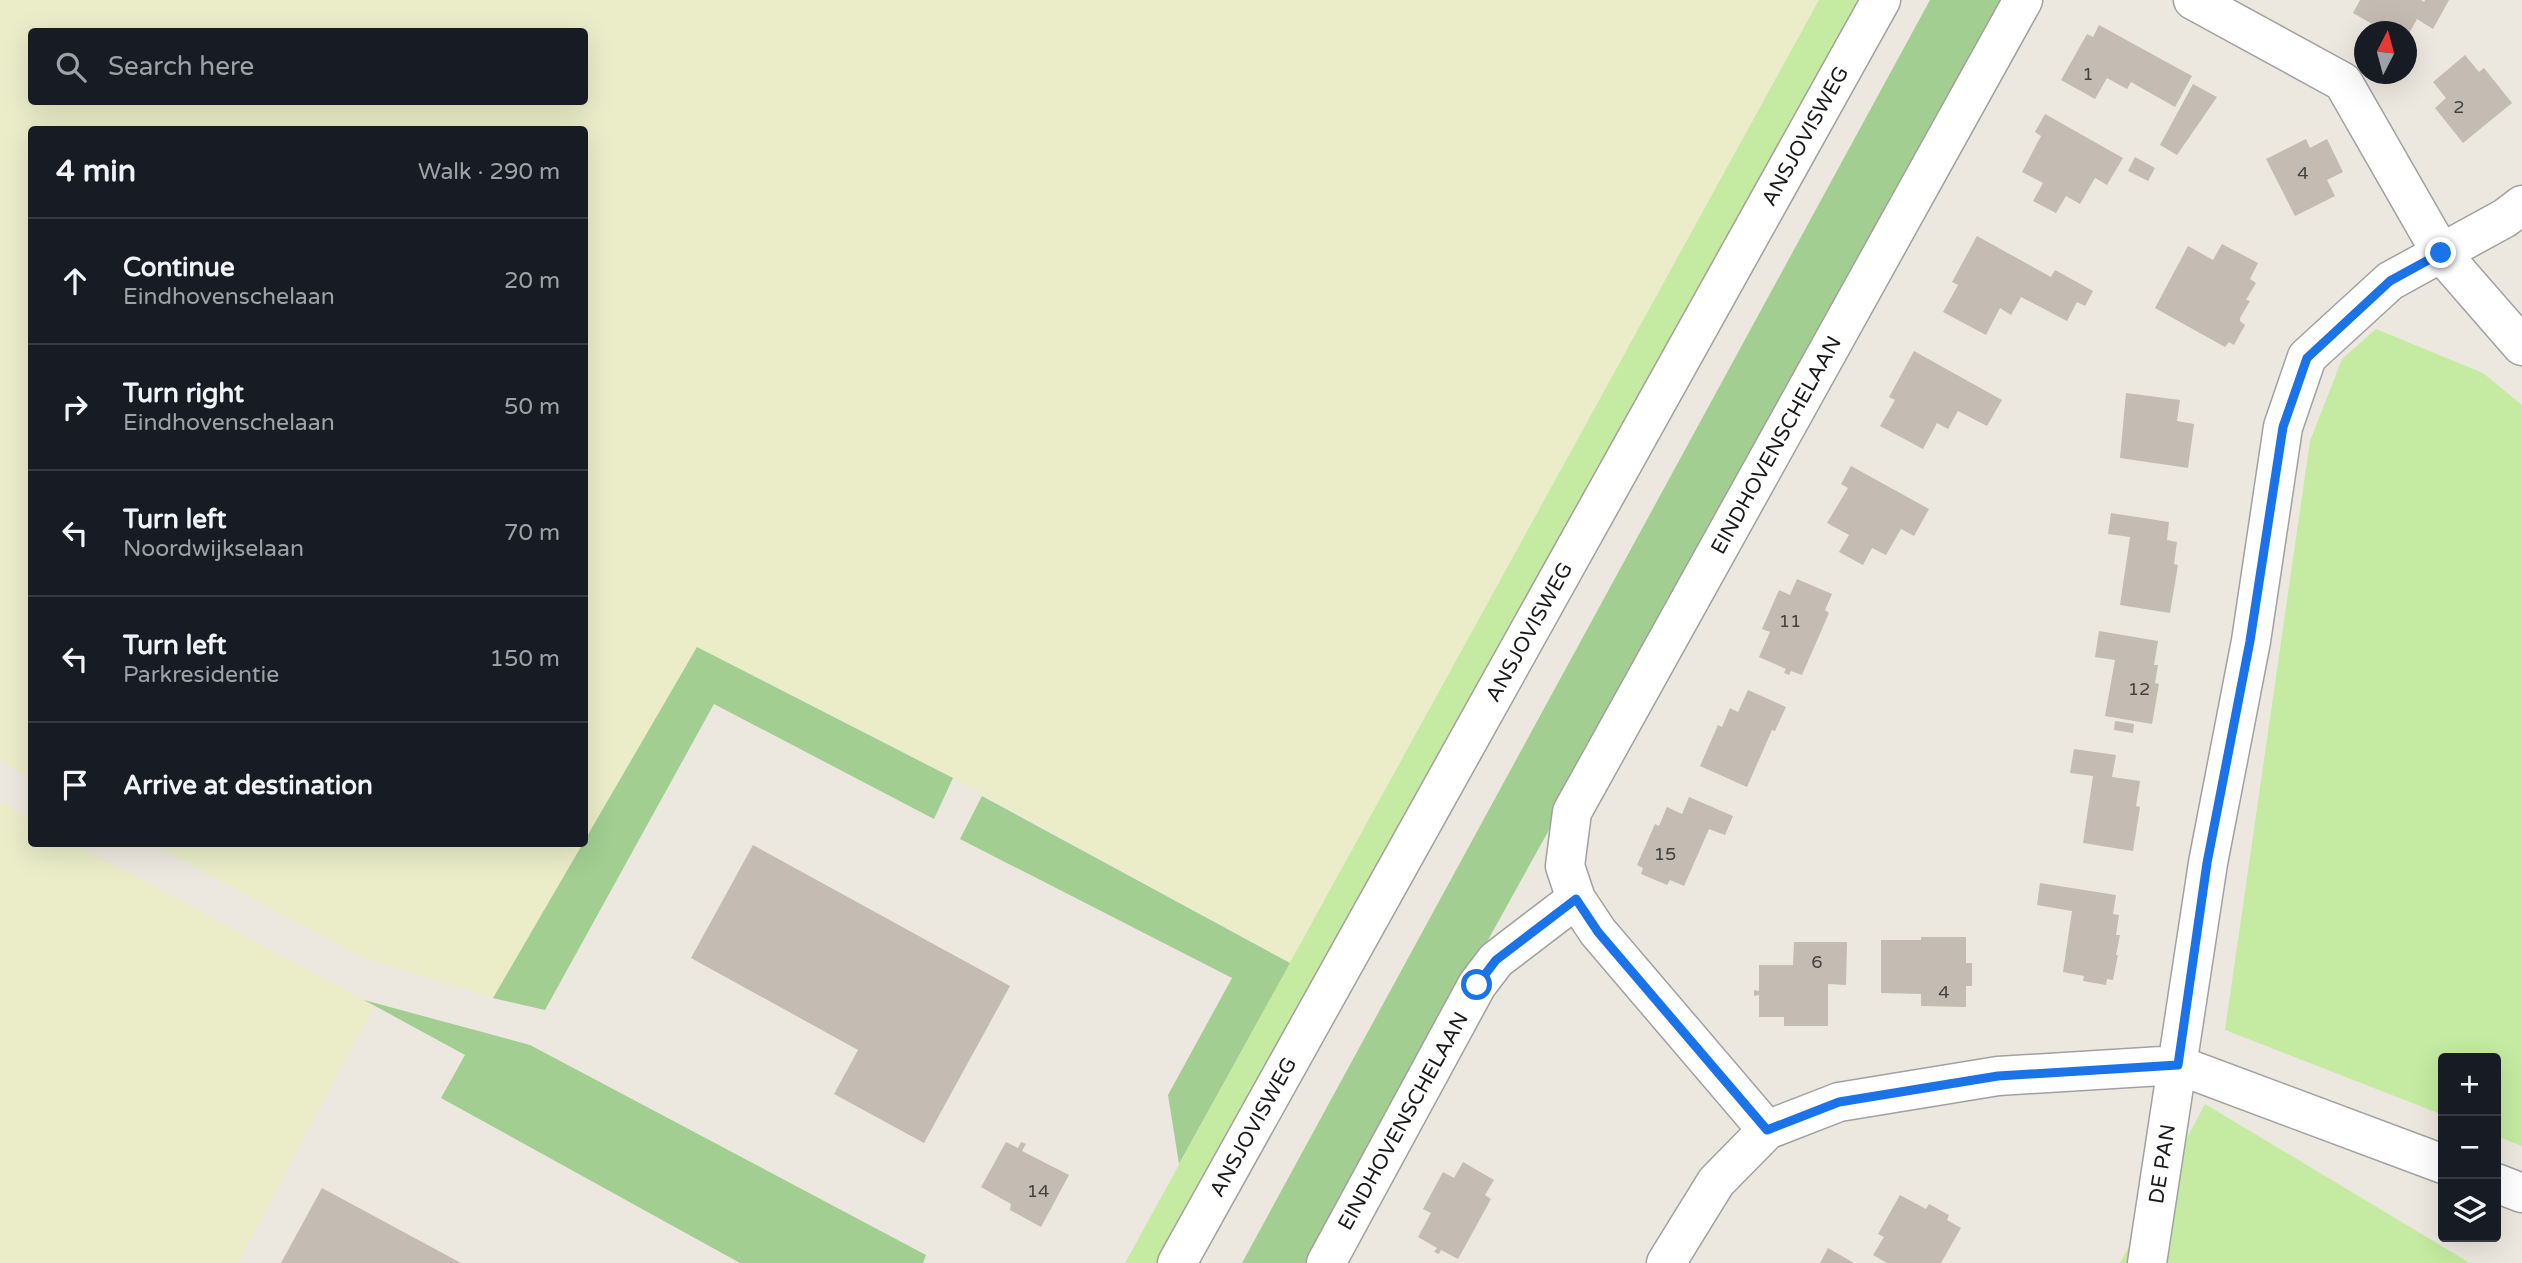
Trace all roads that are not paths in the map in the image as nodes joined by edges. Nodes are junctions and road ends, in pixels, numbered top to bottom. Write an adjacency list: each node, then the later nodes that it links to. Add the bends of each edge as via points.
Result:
1 (1881, 0): 13 (street, ANSJOVISWEG)
2 (2023, 0): 7 (street, EINDHOVENSCHELAAN, via 1572,811 1564,866)
3 (2193, 0): 5 (street, via 2343,82)
4 (2522, 205): 5 (street, DE PAN)
5 (2441, 253): 6 (street); 8 (street, DE PAN, via 2390,281 2307,358 2283,427 2250,641 2207,863)
6 (2522, 345)
7 (1576, 899): 9 (street, EINDHOVENSCHELAAN, via 1598,932); 14 (street, EINDHOVENSCHELAAN, via 1496,960 1477,985)
8 (2178, 1065): 9 (street, via 1998,1076 1839,1102); 10 (street); 16 (street, DE PAN)
9 (1767, 1130): 15 (street, via 1716,1182)
10 (2438, 1162)
11 (2501, 1185): 12 (street)
12 (2522, 1193)
13 (1177, 1263)
14 (1326, 1263)
15 (1666, 1263)
16 (2147, 1263)

